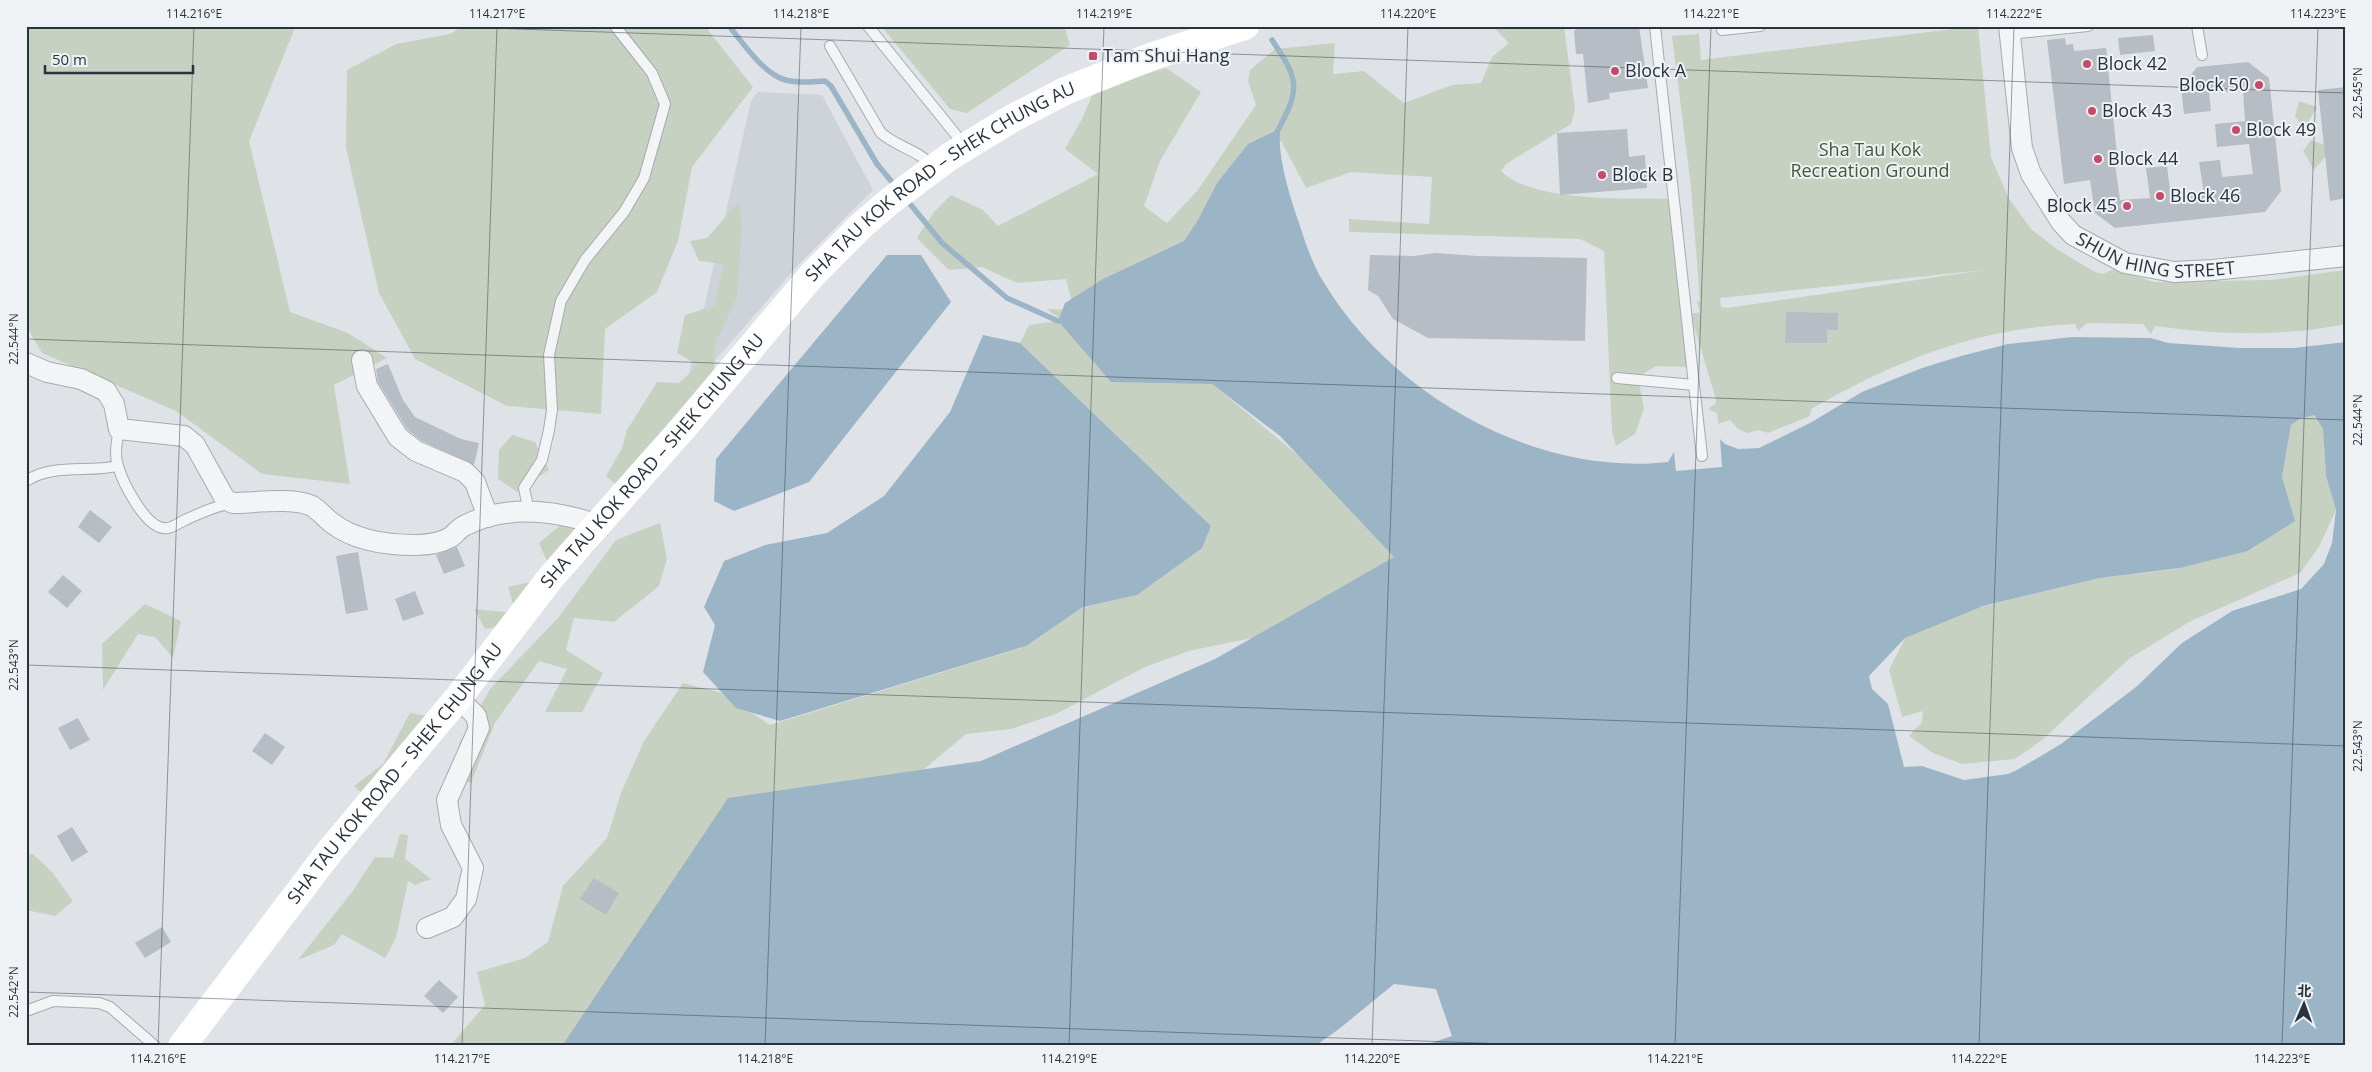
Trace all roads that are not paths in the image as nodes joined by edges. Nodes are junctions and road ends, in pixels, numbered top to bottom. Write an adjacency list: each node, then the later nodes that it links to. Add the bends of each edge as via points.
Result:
1 (615, 26): 25 (lane, via 652,73 665,104 644,178 624,212 585,260 561,301 549,355 552,410 547,438 542,460 524,488)
2 (868, 26): 13 (lane)
3 (1245, 26): 10 (main road, SHA TAU KOK ROAD – SHEK CHUNG AU)
4 (1655, 26): 19 (lane)
5 (1760, 26): 8 (lane)
6 (2088, 26): 9 (lane)
7 (2198, 26): 12 (lane)
8 (1722, 30)
9 (2009, 30): 15 (street, SHUN HING STREET, via 2022,148 2032,174 2061,222 2073,235 2125,263 2174,272)
10 (1207, 32): 13 (main road, SHA TAU KOK ROAD – SHEK CHUNG AU, via 1065,91)
11 (830, 46): 14 (lane, via 881,133 890,141 924,156)
12 (2202, 55)
13 (965, 147): 14 (main road, SHA TAU KOK ROAD – SHEK CHUNG AU)
14 (926, 174): 27 (main road, SHA TAU KOK ROAD – SHEK CHUNG AU, via 890,201 813,274)
15 (2346, 256)
16 (362, 360): 26 (street, via 367,386 398,437 416,451 465,472 475,482)
17 (26, 363): 20 (street, via 47,372 82,378 106,392 114,404)
18 (1617, 378): 19 (lane)
19 (1694, 385): 21 (lane)
20 (119, 428): 22 (lane); 24 (street, via 184,436 195,445 225,498)
21 (1702, 456)
22 (117, 466): 23 (lane, via 101,470 55,470); 24 (lane, via 130,495 158,526 168,528)
23 (26, 481)
24 (232, 503): 26 (street, via 297,502 312,506 347,534 378,542 415,545 435,543 450,537 464,525)
25 (529, 512): 26 (street, via 507,512); 27 (street, via 578,518)
26 (488, 517)
27 (599, 525): 28 (main road, SHA TAU KOK ROAD – SHEK CHUNG AU, via 552,576)
28 (458, 698): 29 (street, via 476,716 479,728 447,800 451,824 473,868 466,899 453,917); 32 (main road, SHA TAU KOK ROAD – SHEK CHUNG AU, via 330,851)
29 (427, 928)
30 (26, 1011): 31 (lane, via 53,1001 99,1003 110,1007)
31 (155, 1046)
32 (182, 1046)

